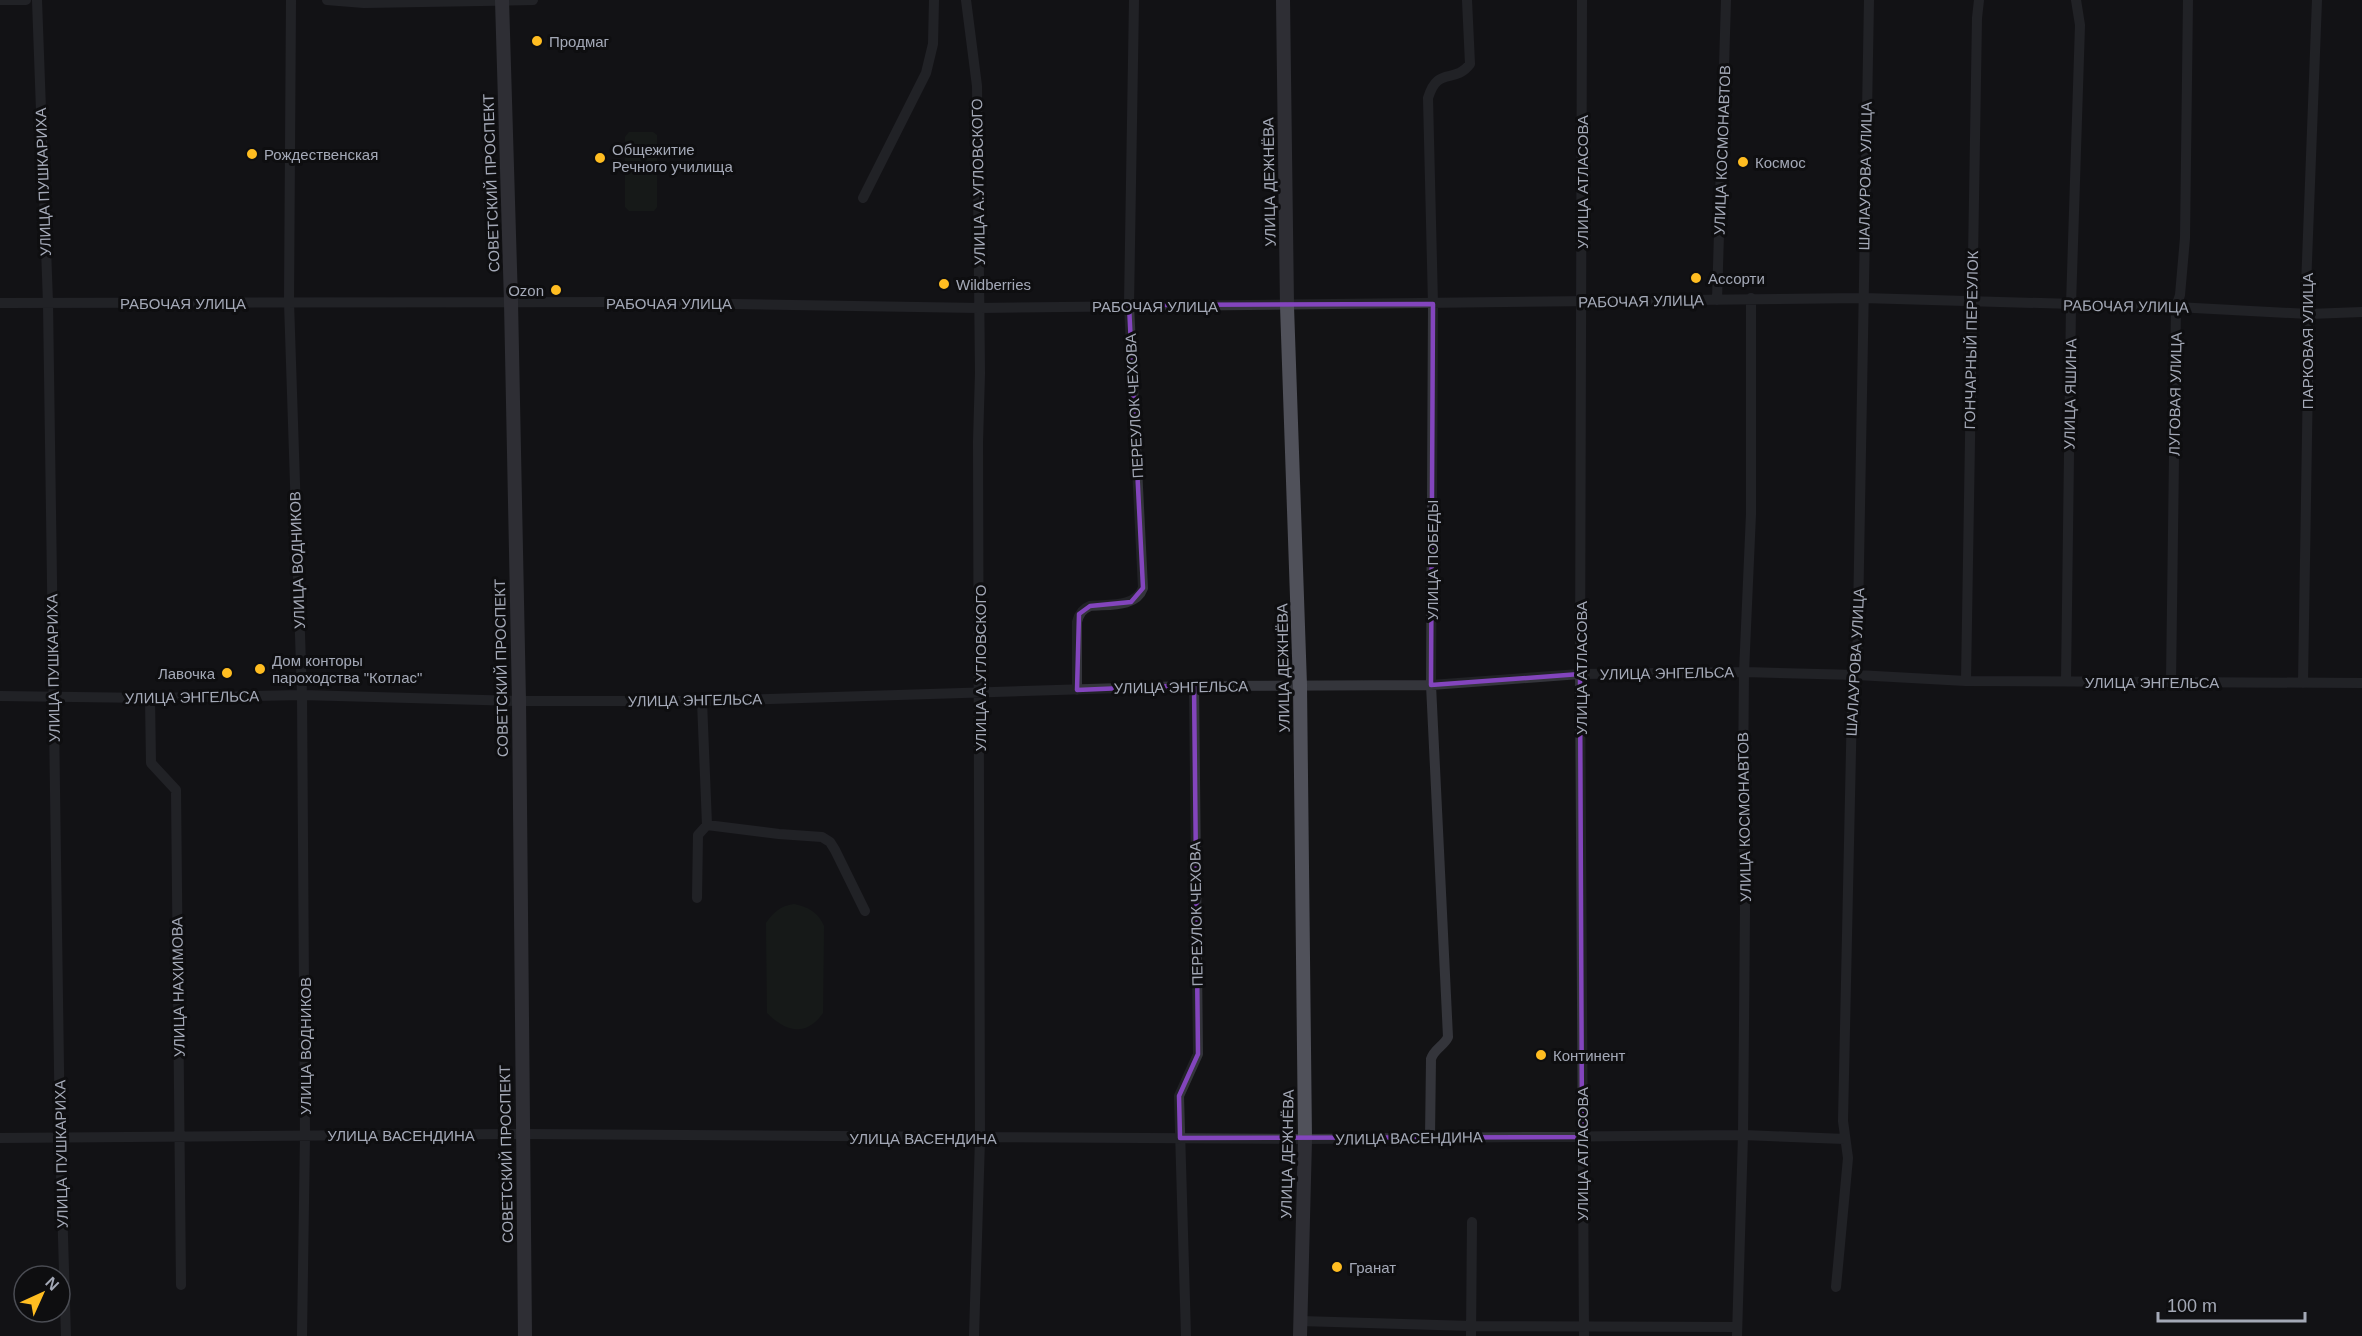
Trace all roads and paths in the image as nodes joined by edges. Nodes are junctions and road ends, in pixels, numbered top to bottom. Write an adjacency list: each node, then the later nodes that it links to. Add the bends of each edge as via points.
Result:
1 (0, 0): 2 (street)
2 (26, 0)
3 (37, 0): 28 (street, УЛИЦА ПУШКАРИХА)
4 (291, 0): 24 (street, УЛИЦА ВОДНИКОВ)
5 (327, 0): 6 (street)
6 (502, 0): 7 (street); 25 (main road, СОВЕТСКИЙ ПРОСПЕКТ)
7 (533, 0)
8 (934, 0): 20 (street, via 933,44 926,73)
9 (966, 0): 35 (street, УЛИЦА А.УГЛОВСКОГО, via 977,86)
10 (1134, 0): 31 (street, ПЕРЕУЛОК ЧЕХОВА)
11 (1283, 0): 33 (main road, УЛИЦА ДЕЖНЁВА)
12 (1467, 0): 30 (street, УЛИЦА ПОБЕДЫ, via 1470,64 1461,72 1438,78 1428,98)
13 (1582, 0): 26 (street, УЛИЦА АТЛАСОВА)
14 (1726, 0): 23 (street, УЛИЦА КОСМОНАВТОВ)
15 (1869, 0): 22 (street, ШАЛАУРОВА УЛИЦА)
16 (1979, 0): 29 (street, ГОНЧАРНЫЙ ПЕРЕУЛОК)
17 (2076, 0): 32 (street, УЛИЦА ЯШИНА, via 2080,25)
18 (2188, 0): 34 (street, ЛУГОВАЯ УЛИЦА, via 2185,238)
19 (2317, 0): 37 (street, ПАРКОВАЯ УЛИЦА, via 2306,287)
20 (863, 198)
21 (1751, 298): 22 (street, РАБОЧАЯ УЛИЦА); 23 (street, РАБОЧАЯ УЛИЦА); 38 (street, УЛИЦА КОСМОНАВТОВ, via 1751,514)
22 (1863, 298): 29 (street, РАБОЧАЯ УЛИЦА); 40 (street, ШАЛАУРОВА УЛИЦА)
23 (1717, 300): 26 (street, РАБОЧАЯ УЛИЦА)
24 (289, 302): 25 (street, РАБОЧАЯ УЛИЦА); 28 (street, РАБОЧАЯ УЛИЦА); 51 (street, УЛИЦА ВОДНИКОВ)
25 (511, 302): 35 (street, РАБОЧАЯ УЛИЦА); 55 (main road, СОВЕТСКИЙ ПРОСПЕКТ)
26 (1582, 302): 30 (street, РАБОЧАЯ УЛИЦА); 39 (street, УЛИЦА АТЛАСОВА)
27 (0, 303): 28 (street, РАБОЧАЯ УЛИЦА)
28 (48, 303): 53 (street, УЛИЦА ПУШКАРИХА)
29 (1971, 303): 32 (street, РАБОЧАЯ УЛИЦА); 41 (street, ГОНЧАРНЫЙ ПЕРЕУЛОК)
30 (1433, 304): 33 (street, РАБОЧАЯ УЛИЦА); 47 (street, УЛИЦА ПОБЕДЫ)
31 (1129, 305): 33 (street, РАБОЧАЯ УЛИЦА); 35 (street, РАБОЧАЯ УЛИЦА); 49 (street, ПЕРЕУЛОК ЧЕХОВА, via 1143,588 1131,602 1090,606 1079,614)
32 (2071, 305): 34 (street, РАБОЧАЯ УЛИЦА); 42 (street, УЛИЦА ЯШИНА)
33 (1287, 306): 46 (main road, УЛИЦА ДЕЖНЁВА)
34 (2176, 307): 37 (street, РАБОЧАЯ УЛИЦА); 43 (street, ЛУГОВАЯ УЛИЦА)
35 (979, 308): 50 (street, УЛИЦА А.УГЛОВСКОГО)
36 (2362, 312): 37 (street, РАБОЧАЯ УЛИЦА)
37 (2309, 314): 44 (street, ПАРКОВАЯ УЛИЦА)
38 (1744, 672): 39 (street, УЛИЦА ЭНГЕЛЬСА); 40 (street, УЛИЦА ЭНГЕЛЬСА); 63 (street, УЛИЦА КОСМОНАВТОВ)
39 (1580, 674): 47 (street, УЛИЦА ЭНГЕЛЬСА); 65 (street, УЛИЦА АТЛАСОВА)
40 (1857, 675): 41 (street, УЛИЦА ЭНГЕЛЬСА); 69 (street, ШАЛАУРОВА УЛИЦА, via 1852,704)
41 (1966, 681): 42 (street, УЛИЦА ЭНГЕЛЬСА)
42 (2066, 681): 43 (street, УЛИЦА ЭНГЕЛЬСА)
43 (2171, 682): 44 (street, УЛИЦА ЭНГЕЛЬСА)
44 (2303, 682): 45 (street, УЛИЦА ЭНГЕЛЬСА)
45 (2362, 683)
46 (1300, 685): 47 (street, УЛИЦА ЭНГЕЛЬСА); 48 (street, УЛИЦА ЭНГЕЛЬСА); 71 (main road, УЛИЦА ДЕЖНЁВА)
47 (1431, 685): 64 (street, УЛИЦА ПОБЕДЫ, via 1448,1037 1431,1059)
48 (1194, 686): 49 (street, УЛИЦА ЭНГЕЛЬСА); 68 (street, ПЕРЕУЛОК ЧЕХОВА, via 1198,1054 1179,1096)
49 (1077, 690): 50 (street, УЛИЦА ЭНГЕЛЬСА)
50 (980, 692): 56 (street, УЛИЦА ЭНГЕЛЬСА); 70 (street, УЛИЦА А.УГЛОВСКОГО)
51 (302, 695): 54 (street, УЛИЦА ЭНГЕЛЬСА); 55 (street, УЛИЦА ЭНГЕЛЬСА); 62 (street, УЛИЦА ВОДНИКОВ)
52 (0, 696): 53 (street, УЛИЦА ЭНГЕЛЬСА)
53 (53, 696): 54 (street, УЛИЦА ЭНГЕЛЬСА); 67 (street, УЛИЦА ПУШКАРИХА)
54 (150, 698): 61 (street, УЛИЦА НАХИМОВА, via 152,763 176,790)
55 (519, 701): 56 (street, УЛИЦА ЭНГЕЛЬСА); 60 (main road, СОВЕТСКИЙ ПРОСПЕКТ)
56 (702, 701): 57 (street)
57 (707, 825): 58 (street, via 698,835); 59 (street, via 822,837 835,850)
58 (697, 898)
59 (865, 911)
60 (523, 1134): 62 (street, УЛИЦА ВАСЕНДИНА); 70 (street, УЛИЦА ВАСЕНДИНА); 81 (main road, СОВЕТСКИЙ ПРОСПЕКТ)
61 (179, 1136): 62 (street, УЛИЦА ВАСЕНДИНА); 67 (street, УЛИЦА ВАСЕНДИНА); 73 (street, УЛИЦА НАХИМОВА)
62 (305, 1136): 80 (street, УЛИЦА ВОДНИКОВ)
63 (1743, 1136): 65 (street, УЛИЦА ВАСЕНДИНА); 69 (street, УЛИЦА ВАСЕНДИНА); 78 (street, УЛИЦА КОСМОНАВТОВ)
64 (1430, 1137): 65 (street, УЛИЦА ВАСЕНДИНА); 71 (street, УЛИЦА ВАСЕНДИНА)
65 (1582, 1137): 77 (street, УЛИЦА АТЛАСОВА)
66 (0, 1138): 67 (street, УЛИЦА ВАСЕНДИНА)
67 (60, 1138): 79 (street, УЛИЦА ПУШКАРИХА)
68 (1180, 1138): 70 (street, УЛИЦА ВАСЕНДИНА); 71 (street, УЛИЦА ВАСЕНДИНА); 83 (street, ПЕРЕУЛОК ЧЕХОВА)
69 (1845, 1138): 74 (street, ШАЛАУРОВА УЛИЦА, via 1848,1158)
70 (980, 1139): 82 (street, УЛИЦА А.УГЛОВСКОГО)
71 (1305, 1139): 75 (main road, УЛИЦА ДЕЖНЁВА)
72 (1472, 1222): 76 (street)
73 (181, 1285)
74 (1836, 1287)
75 (1300, 1321): 76 (street); 84 (main road, УЛИЦА ДЕЖНЁВА)
76 (1471, 1331): 77 (street)
77 (1584, 1331): 78 (street)
78 (1737, 1332)
79 (66, 1336)
80 (302, 1336)
81 (525, 1336)
82 (974, 1336)
83 (1186, 1336)
84 (1300, 1336)

